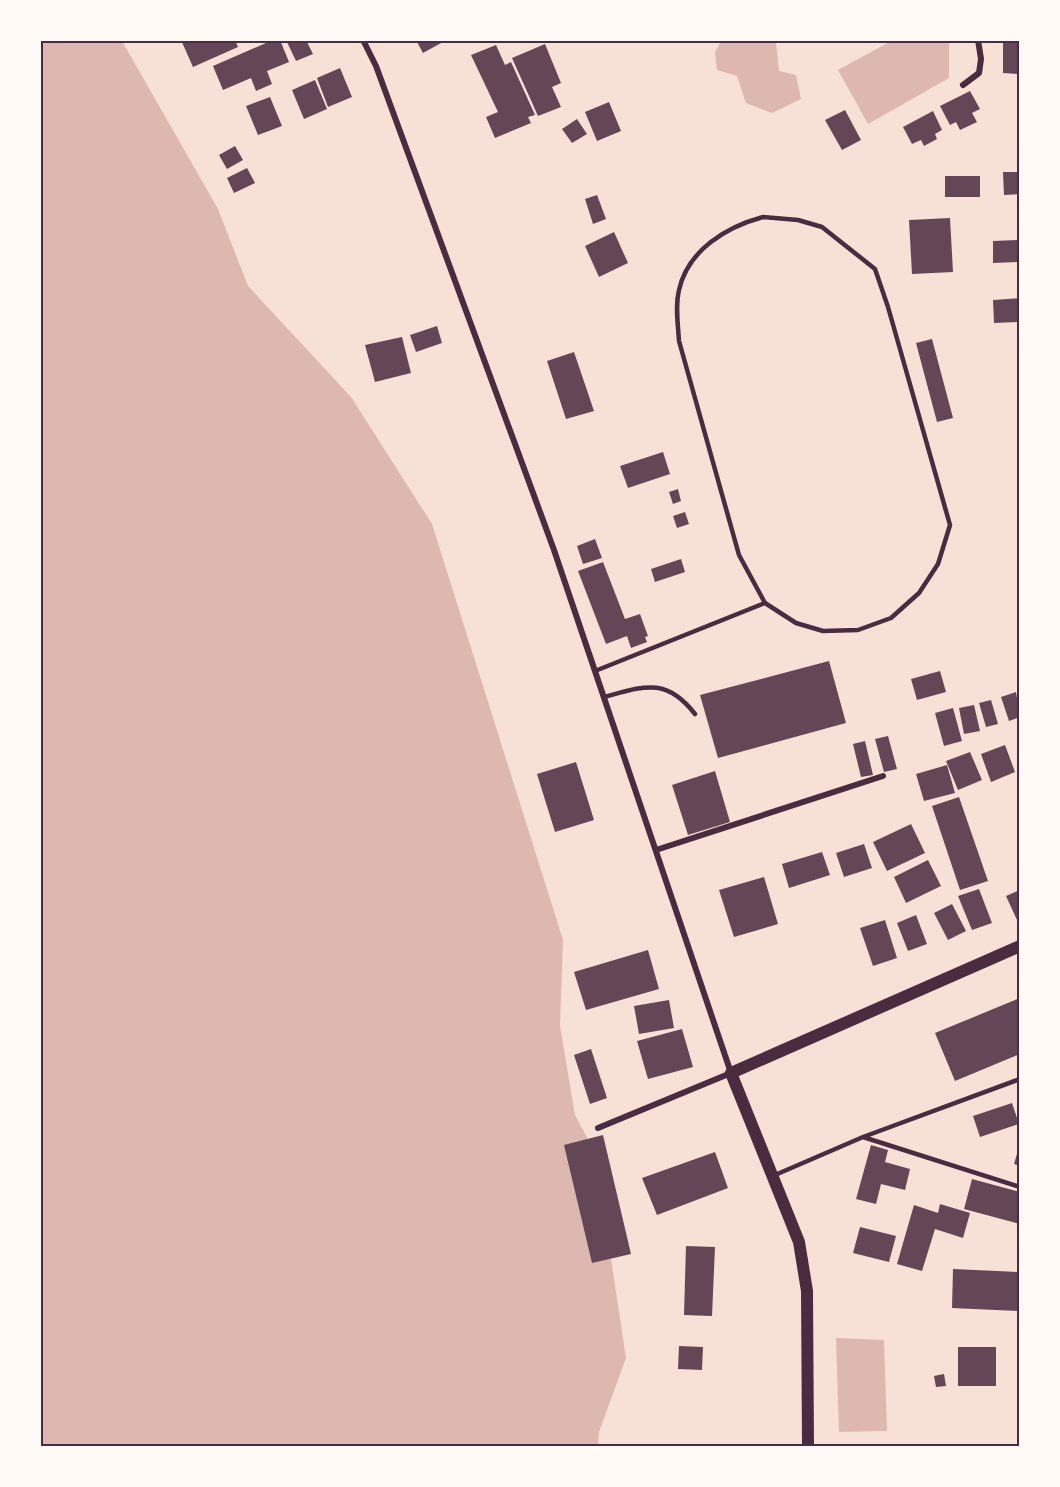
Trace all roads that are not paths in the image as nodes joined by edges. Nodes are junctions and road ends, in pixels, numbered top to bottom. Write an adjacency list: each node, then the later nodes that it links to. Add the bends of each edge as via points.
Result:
1 (363, 40): 5 (street, via 376,66 554,550)
2 (978, 40): 3 (street, via 979,73)
3 (963, 85)
4 (765, 603): 4 (lane, via 739,555 679,341 677,305 679,288 690,265 722,233 753,220 783,217 822,227 875,268 950,525 938,564 919,593 891,618 858,630 823,631 796,623); 5 (lane)
5 (595, 671): 6 (street)
6 (604, 697): 7 (lane, via 642,687 674,692); 9 (street)
7 (695, 714)
8 (883, 776): 9 (street)
9 (656, 850): 11 (street)
10 (1020, 946): 11 (main road)
11 (731, 1073): 13 (street); 15 (main road)
12 (1020, 1079): 14 (lane)
13 (598, 1128)
14 (863, 1137): 15 (lane); 16 (lane)
15 (772, 1177): 17 (main road, via 799,1242 807,1291)
16 (1020, 1187)
17 (808, 1446)

